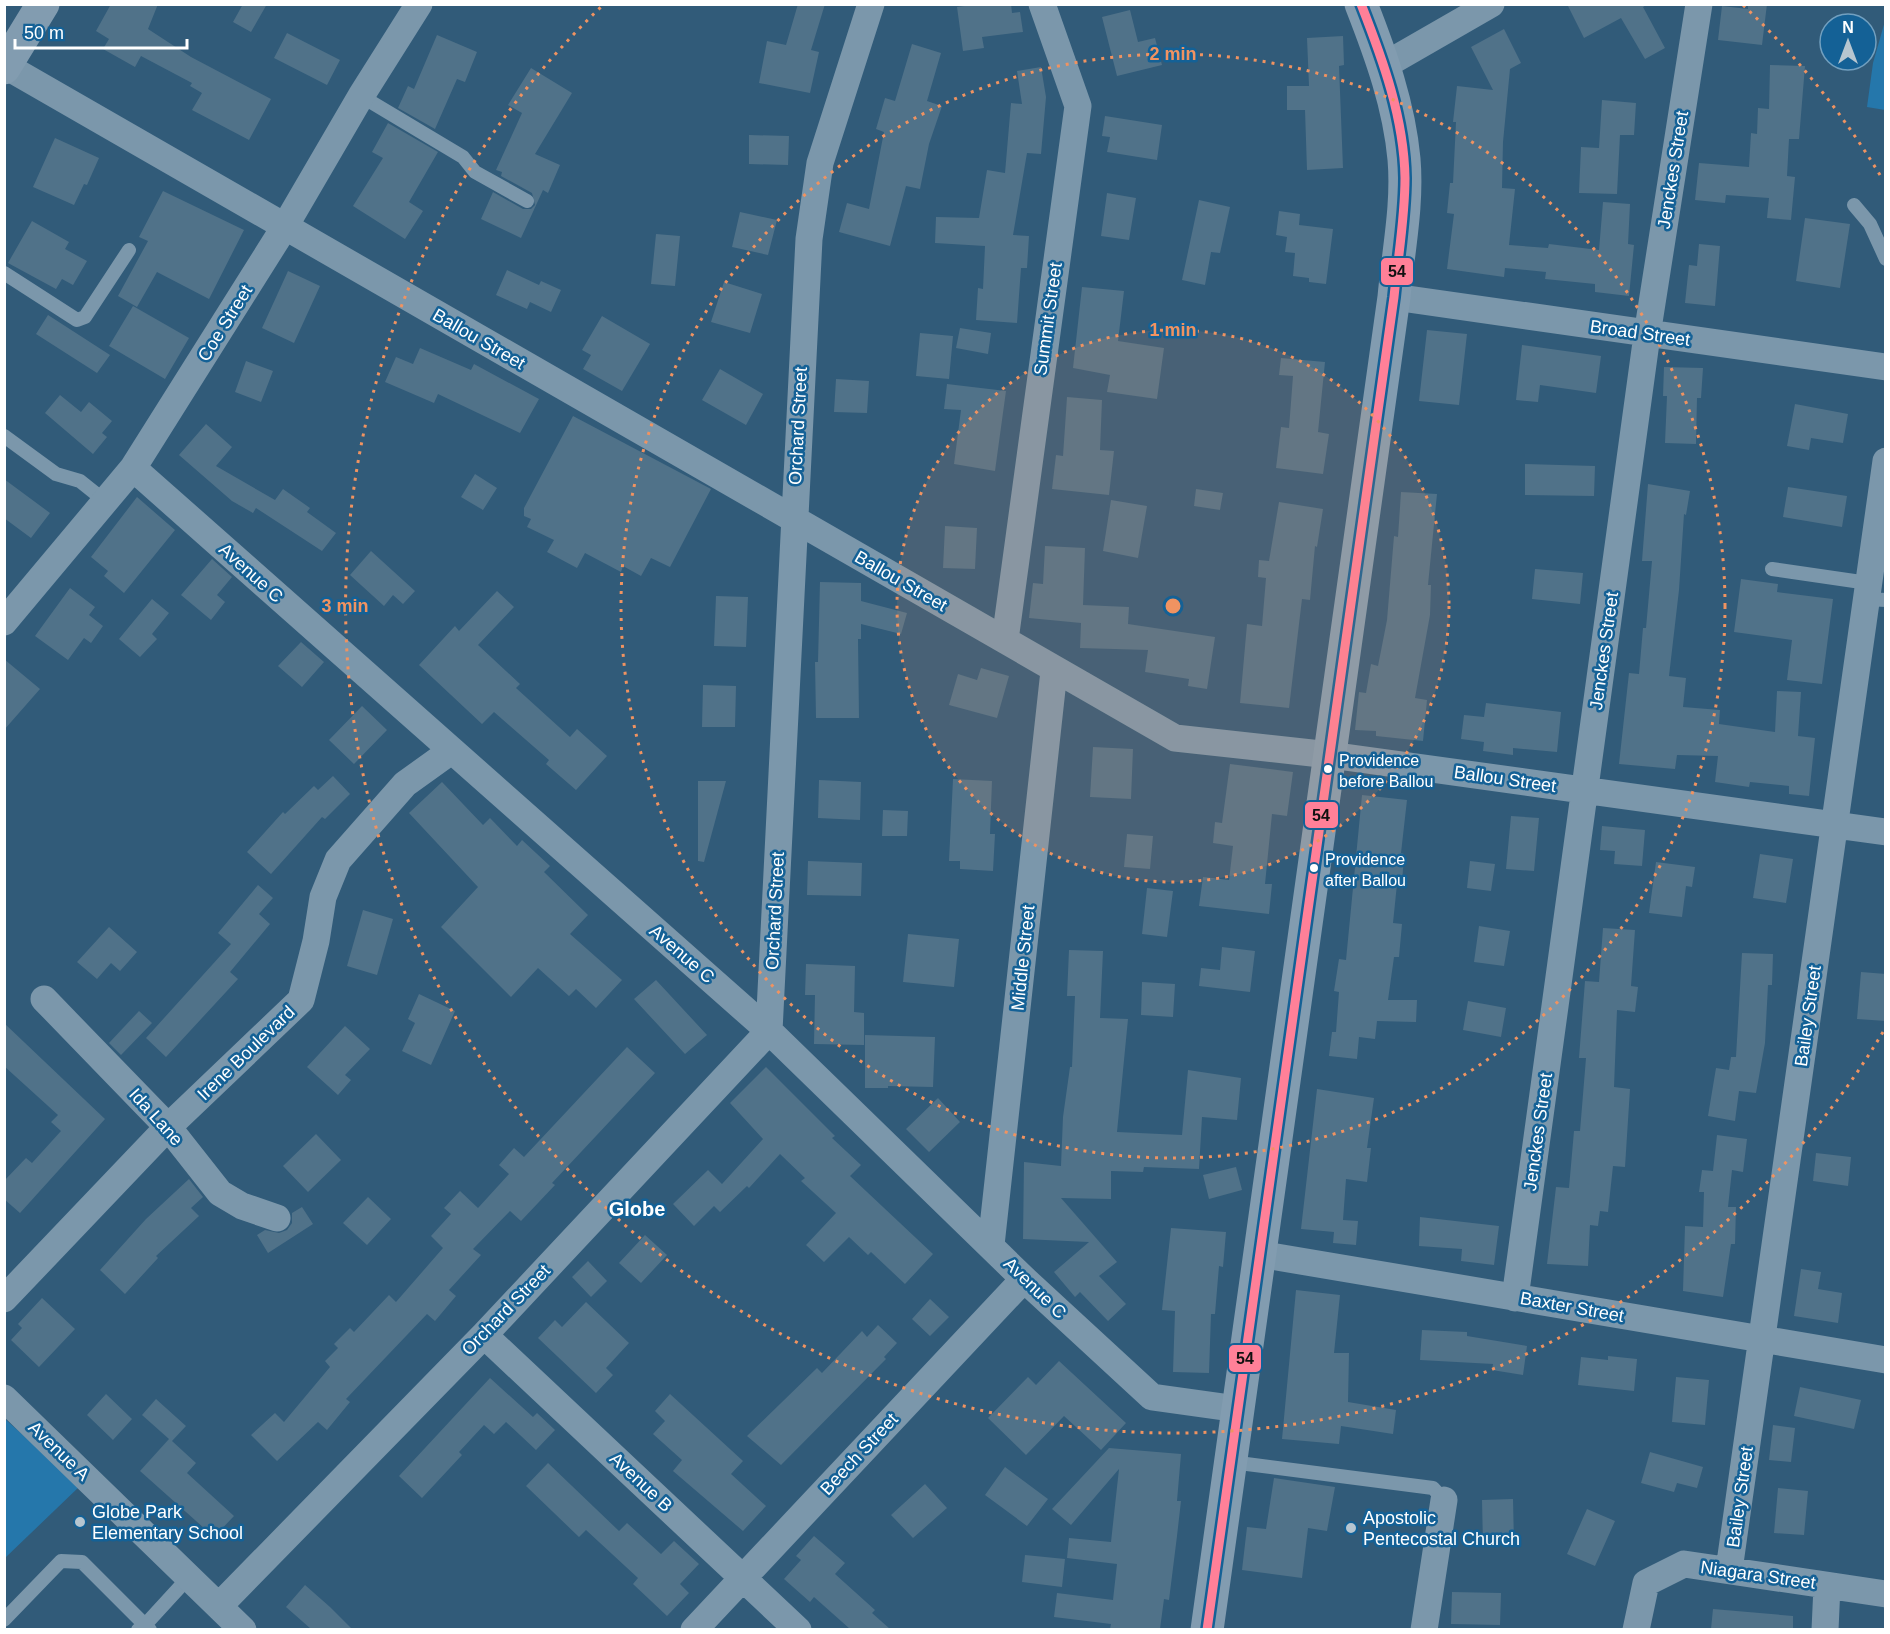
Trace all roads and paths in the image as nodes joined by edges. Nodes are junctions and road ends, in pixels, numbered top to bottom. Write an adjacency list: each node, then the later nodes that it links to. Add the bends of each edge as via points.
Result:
1 (43, 4): 9 (main road)
2 (419, 4): 10 (street, Coe Street)
3 (871, 4): 24 (street, Orchard Street, via 818,174 809,239)
4 (1042, 4): 28 (street, Summit Street, via 1078,106)
5 (1361, 4): 8 (main road)
6 (1491, 4): 8 (street)
7 (1699, 4): 18 (street, Jenckes Street)
8 (1385, 65): 17 (main road, via 1404,161)
9 (5, 66): 13 (street, Ballou Street)
10 (361, 96): 11 (lane, via 463,157 475,172); 13 (street, Coe Street)
11 (527, 201)
12 (1854, 205): 15 (lane, via 1870,224)
13 (284, 228): 22 (street, Coe Street); 24 (street, Ballou Street)
14 (129, 250): 16 (lane, via 85,317 77,320)
15 (1886, 259)
16 (4, 273)
17 (1394, 297): 18 (street, Broad Street); 31 (main road)
18 (1647, 335): 19 (street, Broad Street); 32 (street, Jenckes Street)
19 (1886, 367)
20 (4, 436): 23 (lane, via 56,474 80,481)
21 (1886, 461): 26 (street, Bailey Street)
22 (133, 468): 23 (street, Coe Street); 30 (street, Avenue C)
23 (105, 501): 27 (street, Coe Street)
24 (793, 519): 28 (street, Ballou Street); 36 (street, Orchard Street)
25 (1772, 569): 26 (lane)
26 (1873, 594): 33 (street, Bailey Street)
27 (4, 622)
28 (1005, 639): 29 (street, Ballou Street)
29 (1054, 670): 31 (street, Ballou Street, via 1175,738); 39 (street, Middle Street)
30 (451, 751): 36 (street, Avenue C); 37 (street, Irene Boulevard, via 405,784 338,860 322,897 301,1000)
31 (1330, 755): 32 (street, Ballou Street); 40 (main road)
32 (1585, 790): 33 (street, Ballou Street); 42 (street, Jenckes Street)
33 (1834, 825): 34 (street, Ballou Street); 45 (street, Bailey Street)
34 (1886, 832)
35 (44, 999): 37 (street, Ida Lane)
36 (769, 1031): 39 (street, Avenue C); 44 (street, Orchard Street)
37 (168, 1127): 38 (street, Ida Lane, via 220,1193 242,1206); 43 (street, Irene Boulevard)
38 (277, 1218)
39 (991, 1245): 41 (street, Avenue C)
40 (1259, 1254): 42 (street, Baxter Street); 48 (main road)
41 (1024, 1279): 48 (street, Avenue C, via 1152,1397); 52 (street, Beech Street)
42 (1515, 1298): 45 (street, Baxter Street)
43 (4, 1299)
44 (484, 1335): 52 (street, Avenue B); 56 (street, Orchard Street)
45 (1763, 1340): 46 (street, Baxter Street); 51 (street, Bailey Street)
46 (1886, 1360)
47 (4, 1398): 53 (street, Avenue A)
48 (1238, 1409): 49 (main road)
49 (1231, 1462): 50 (lane, via 1433,1488); 62 (main road)
50 (1444, 1500): 63 (street)
51 (1729, 1570): 54 (street, Niagara Street); 64 (street, Niagara Street, via 1684,1564 1646,1583)
52 (742, 1576): 60 (street, Beech Street); 61 (street, Avenue B)
53 (189, 1577): 56 (street, Avenue A); 58 (lane)
54 (1827, 1586): 55 (street, Niagara Street); 65 (street)
55 (1886, 1594)
56 (219, 1606): 59 (street, Avenue A)
57 (4, 1620): 58 (lane, via 61,1561 82,1562)
58 (144, 1628)
59 (243, 1629)
60 (694, 1629)
61 (798, 1629)
62 (1207, 1629)
63 (1424, 1629)
64 (1636, 1629)
65 (1825, 1629)

